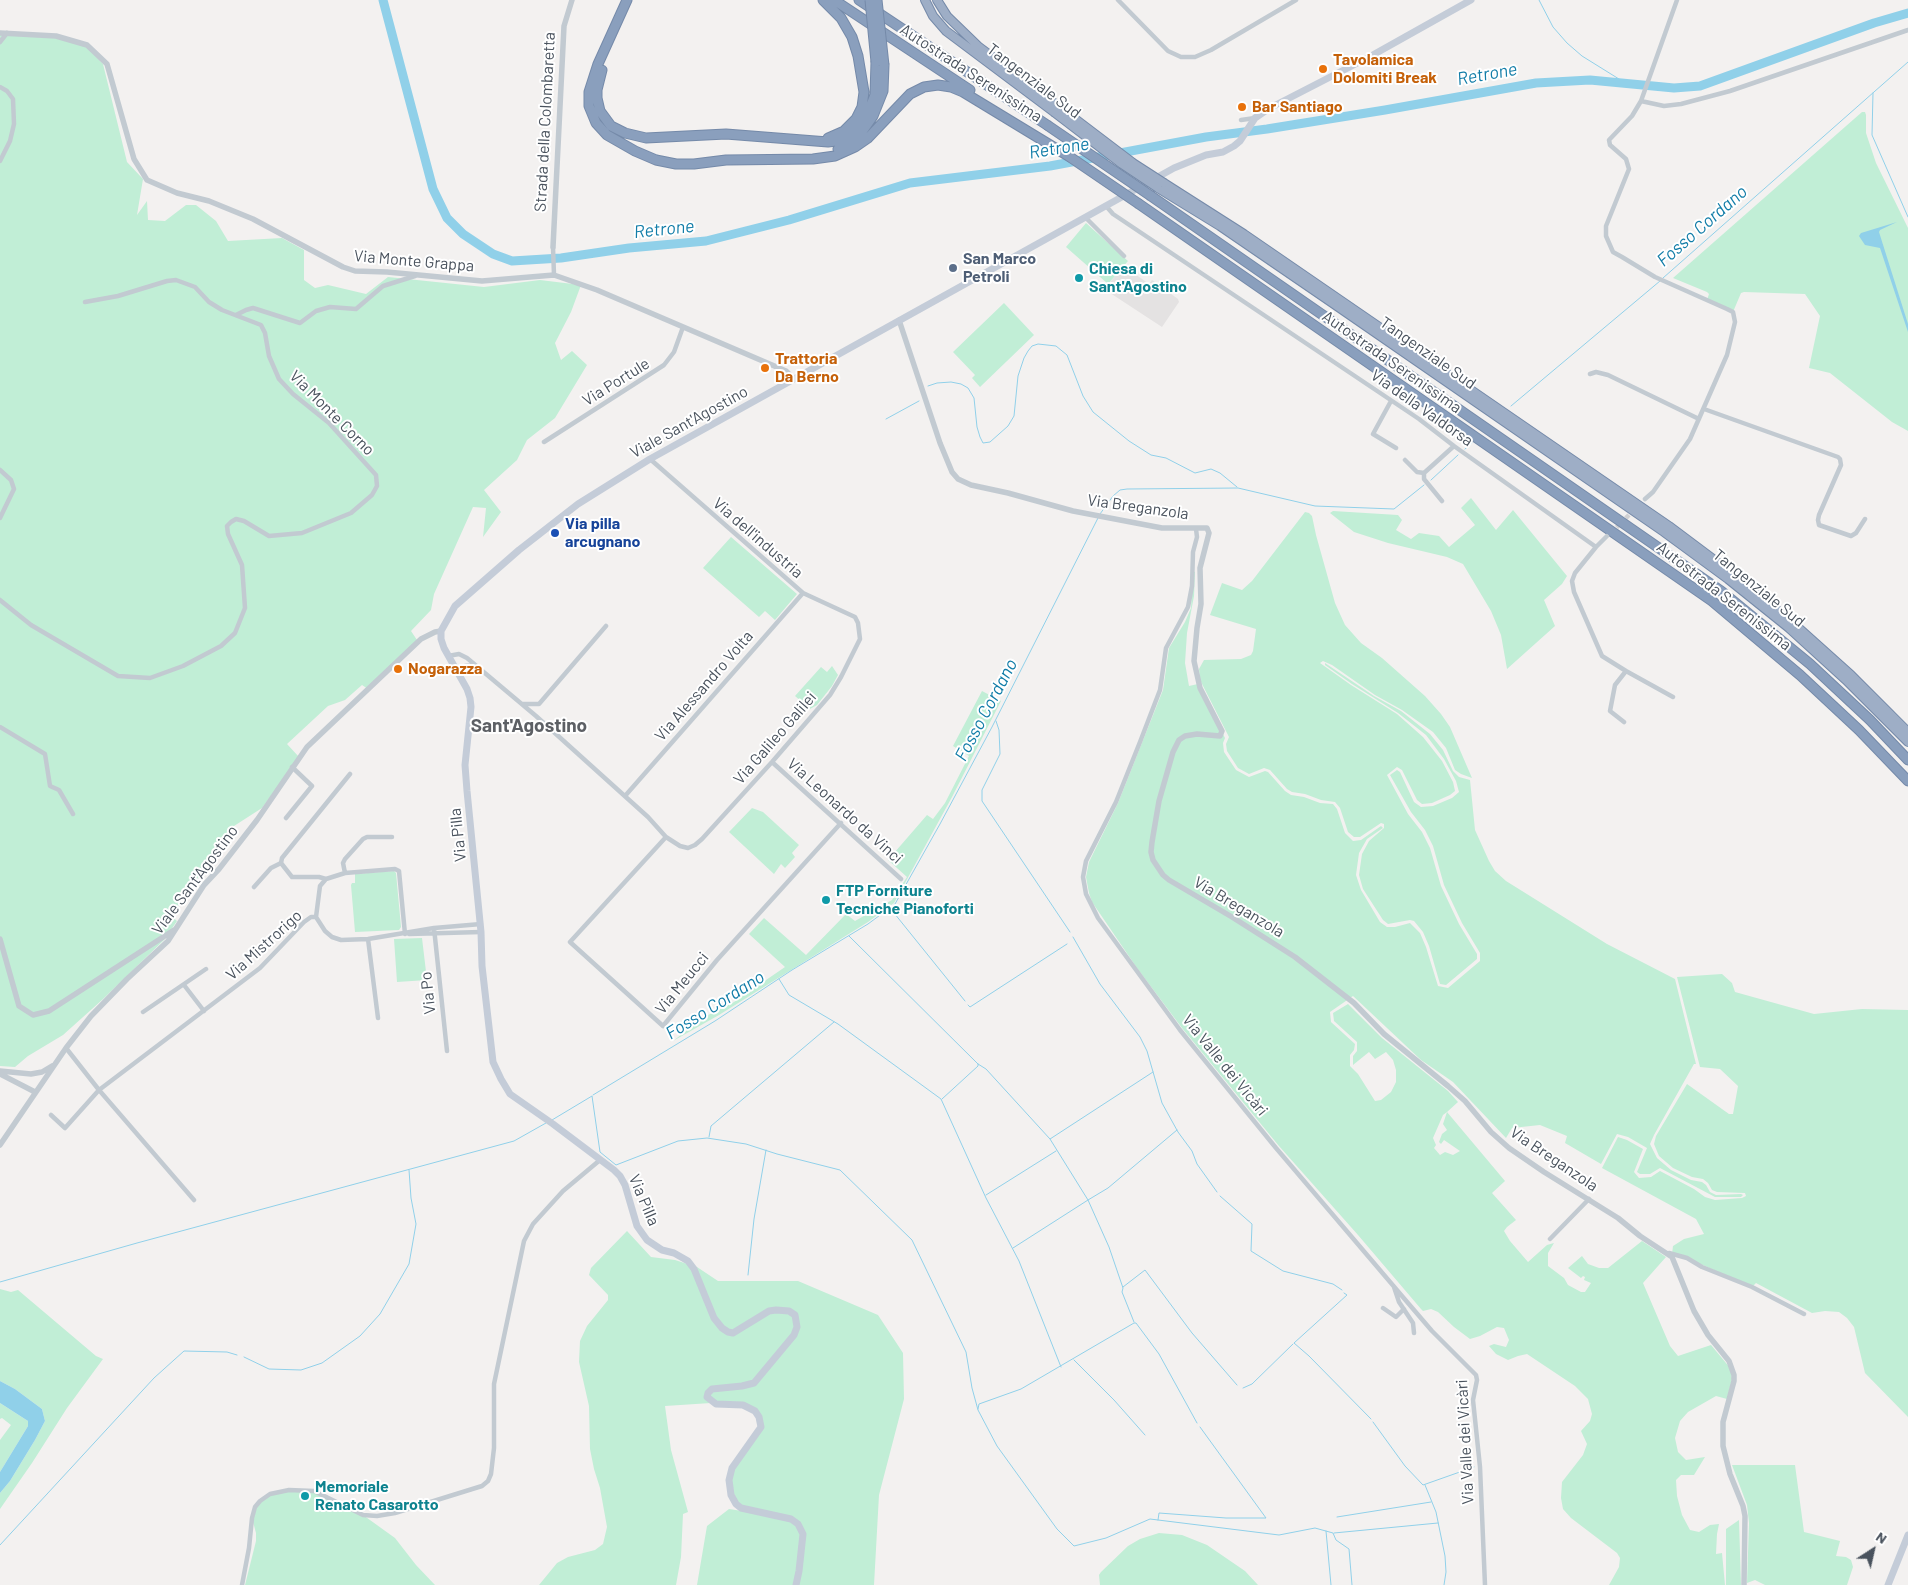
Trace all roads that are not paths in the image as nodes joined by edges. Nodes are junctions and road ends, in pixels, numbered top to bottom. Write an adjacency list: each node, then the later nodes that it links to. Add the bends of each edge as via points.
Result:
1 (572, 0): 34 (street, Strada della Colombaretta, via 564,26)
2 (626, 0): 29 (highway, via 589,92 596,123 607,135 656,160 676,164)
3 (632, 0): 27 (highway, via 609,52 597,90 600,111 611,126 625,134 646,138 726,134)
4 (823, 0): 27 (highway, via 841,18 852,37 864,100 856,119 844,131 818,140)
5 (834, 0): 28 (highway, Autostrada Serenissima)
6 (859, 0): 20 (highway, Autostrada Serenissima)
7 (868, 0): 20 (highway); 21 (highway, bridge)
8 (877, 0): 21 (highway, bridge)
9 (925, 0): 24 (highway, Tangenziale Sud, via 946,31)
10 (937, 0): 24 (highway, Tangenziale Sud, via 947,16 972,40)
11 (1118, 0): 12 (street, via 1168,51 1181,57 1195,57 1211,50)
12 (1296, 0)
13 (1471, 0): 15 (main road, Viale Sant'Agostino)
14 (1677, 0): 23 (street)
15 (1462, 2): 25 (main road, Viale Sant'Agostino)
16 (1908, 30): 23 (street, via 1730,91 1664,106)
17 (0, 32): 18 (street, Via Monte Grappa)
18 (7, 32): 19 (street); 36 (street, Via Monte Grappa, via 56,36 87,44 106,64 134,159 146,180 253,219 343,268)
19 (0, 42)
20 (926, 44): 77 (highway, Autostrada Serenissima, bridge, via 1152,196 1721,591 1810,664)
21 (880, 64): 27 (highway, via 875,95 867,115 856,128 836,141); 29 (highway, via 884,81 880,100 864,130 844,146)
22 (0, 88): 30 (street, via 12,98 14,117 10,141)
23 (1641, 101): 45 (street, via 1632,116 1609,140 1626,159 1629,169 1606,226 1606,236 1613,252 1655,277 1733,312 1735,319 1728,355)
24 (1056, 109): 31 (highway, Tangenziale Sud, bridge, via 1122,164)
25 (1255, 118): 26 (street); 32 (main road, Viale Sant'Agostino, via 1234,146 1174,168)
26 (1241, 120)
27 (798, 140)
28 (1070, 157): 29 (highway, via 963,92 938,85 910,94 855,147 835,156); 81 (highway, Autostrada Serenissima, bridge, via 1712,601 1822,695)
29 (812, 159)
30 (0, 161)
31 (1161, 186): 75 (highway, Tangenziale Sud, via 1244,234 1661,521 1794,623); 76 (highway, Tangenziale Sud, via 1728,579 1818,654)
32 (1106, 206): 33 (main road, Viale Sant'Agostino); 44 (street, Via della Valdorsa, via 1113,214)
33 (1085, 217): 35 (street); 40 (main road, Viale Sant'Agostino)
34 (553, 247): 37 (street)
35 (1124, 256)
36 (420, 274): 37 (street, Via Monte Grappa, via 482,281); 39 (street, via 383,286 356,309 330,307 316,311 300,323 253,308)
37 (554, 275): 41 (street, Via Monte Grappa)
38 (85, 302): 39 (street, Via Monte Corno, via 176,280 195,287 209,302)
39 (236, 315): 62 (street, Via Monte Corno, via 261,325 279,380 329,423 376,474 377,486 372,495 351,513 302,533 269,536 244,521 236,519 231,522 227,526 228,534 242,565 245,608 235,633 221,646 183,666 150,678 118,676 31,625)
40 (899, 320): 43 (main road, Viale Sant'Agostino); 58 (street, Via Breganzola, via 940,444 955,476 971,485 1093,515 1162,528)
41 (683, 327): 43 (street, Via Monte Grappa, via 786,370); 47 (street, Via Portule, via 674,352 664,365)
42 (1590, 374): 46 (street, via 1608,374)
43 (794, 379): 50 (main road, Viale Sant'Agostino)
44 (1391, 401): 48 (street, Via della Valdorsa); 49 (street, via 1374,434)
45 (1704, 409): 46 (street); 57 (street, via 1838,457 1841,464 1819,515 1820,525 1850,536 1856,533)
46 (1699, 419): 54 (street, via 1674,463)
47 (544, 442)
48 (1454, 446): 53 (street); 60 (street, Via della Valdorsa)
49 (1396, 448)
50 (650, 459): 61 (street, Via dell'industria); 65 (main road, Viale Sant'Agostino, via 578,504 519,550 455,606)
51 (1405, 460): 53 (street, via 1418,472)
52 (0, 470): 56 (street, via 11,480 14,489)
53 (1424, 473): 55 (street, via 1424,479)
54 (1645, 499)
55 (1442, 501)
56 (0, 518)
57 (1865, 519)
58 (1196, 529): 116 (street, Via Breganzola, via 1207,528 1208,533 1200,568 1201,604 1194,661 1200,688 1222,731 1220,736 1185,736 1173,752 1152,842 1151,852 1157,866 1169,880 1295,957 1465,1101 1509,1148); 120 (street, Via Valle dei Vicàri, via 1188,607 1166,648 1160,690 1116,802 1086,861 1083,876 1086,894 1098,918 1180,1030)
59 (1608, 536): 60 (street)
60 (1596, 547): 70 (street, via 1575,573 1572,581 1574,592 1602,656)
61 (803, 593): 63 (street, Via dell'industria, via 855,617); 82 (street, Via Alessandro Volta)
62 (0, 600)
63 (858, 622): 78 (street, Via Galileo Galilei, via 860,639 841,677)
64 (606, 626): 72 (street, via 539,704)
65 (441, 635): 67 (main road, Via Pilla); 79 (street, Viale Sant'Agostino, via 421,639 307,747)
66 (462, 654): 67 (street); 67 (street); 68 (street)
67 (449, 659): 69 (main road, Via Pilla)
68 (475, 665): 69 (street); 72 (street)
69 (456, 670): 95 (main road, Via Pilla, via 467,689 471,707 465,765)
70 (1626, 671): 71 (street); 73 (street, via 1615,684 1610,712)
71 (1673, 697)
72 (522, 704): 82 (street)
73 (1624, 722)
74 (0, 726): 83 (street, via 45,754 50,786 59,790)
75 (1908, 732)
76 (1908, 742)
77 (1908, 760)
78 (772, 762): 85 (street, Via Leonardo da Vinci); 87 (street, Via Galileo Galilei, via 695,845 688,848 680,846)
79 (292, 767): 84 (street, via 312,786); 96 (street, Viale Sant'Agostino)
80 (350, 774): 88 (street, via 285,853)
81 (1908, 781)
82 (625, 796): 87 (street)
83 (73, 814)
84 (286, 818)
85 (841, 823): 87 (street, Via Meucci, via 716,960 663,1026 570,942); 91 (street, Via Leonardo da Vinci)
86 (392, 837): 89 (street, via 363,839 345,858)
87 (666, 837)
88 (281, 863): 90 (street, via 292,877); 92 (street, via 271,868)
89 (345, 873): 90 (street); 99 (street, via 399,871)
90 (326, 879): 93 (street, via 320,886)
91 (901, 879)
92 (254, 888)
93 (316, 917): 101 (street, via 332,937); 104 (street, Via Mistrorigo, via 304,922 260,968)
94 (469, 926): 95 (street); 97 (street); 98 (street)
95 (481, 928): 98 (street); 115 (main road, Via Pilla, via 482,966 494,1062 501,1079 510,1094)
96 (175, 929): 100 (street, via 40,1015 33,1015 19,1006); 107 (street, Viale Sant'Agostino, via 168,941 91,1016)
97 (434, 931): 98 (street); 99 (street); 108 (street, Via Po)
98 (470, 933)
99 (405, 934): 101 (street)
100 (0, 939)
101 (368, 939): 106 (street)
102 (206, 969): 103 (street, Via Mistrorigo)
103 (184, 985): 104 (street); 105 (street, Via Mistrorigo)
104 (204, 1011): 111 (street, Via Mistrorigo)
105 (143, 1012)
106 (378, 1018)
107 (66, 1048): 109 (street, Viale Sant'Agostino); 111 (street)
108 (446, 1050)
109 (57, 1062): 110 (street, via 48,1069 31,1074); 112 (street, Viale Sant'Agostino)
110 (0, 1072): 112 (street)
111 (99, 1090): 113 (street, Via Mistrorigo, via 65,1128); 117 (street)
112 (35, 1092): 114 (street, Viale Sant'Agostino)
113 (51, 1115)
114 (0, 1145)
115 (600, 1160): 126 (street, via 563,1191 533,1224 524,1241 494,1384 494,1448 488,1481 482,1486 377,1516 363,1515 314,1491 289,1490 270,1494 255,1507); 127 (main road, Via Pilla, via 620,1176 637,1226 647,1240 688,1260 714,1318 722,1328 733,1333 769,1311 789,1311 795,1315 797,1327 794,1335 754,1383 712,1389 707,1397 716,1404 743,1405 759,1417 761,1427 732,1468 729,1480 731,1494 741,1508 792,1519 798,1524 803,1534)
116 (1589, 1199): 118 (street); 119 (street, Via Breganzola)
117 (194, 1200)
118 (1550, 1239)
119 (1669, 1253): 123 (street, via 1752,1287); 129 (street, via 1694,1311 1714,1344 1729,1361 1734,1375 1723,1422 1723,1446 1745,1516)
120 (1394, 1286): 122 (street); 128 (street, Via Valle dei Vicàri, via 1432,1331 1476,1375 1473,1400 1480,1467)
121 (1383, 1308): 122 (street, via 1396,1317)
122 (1404, 1309): 124 (street, via 1413,1323)
123 (1804, 1314)
124 (1414, 1333)
125 (1908, 1535): 130 (main road)
126 (242, 1585)
127 (796, 1585)
128 (1485, 1585)
129 (1744, 1585)
130 (1888, 1585)

